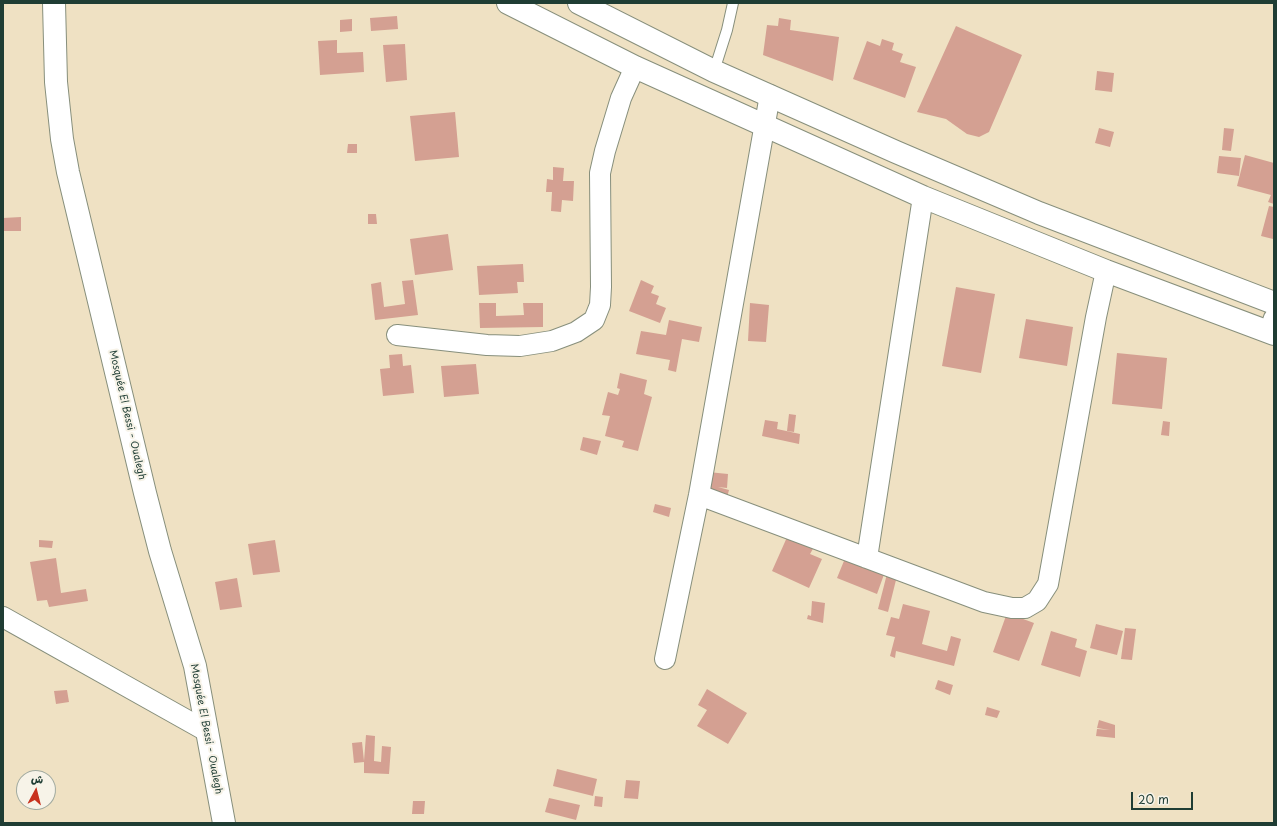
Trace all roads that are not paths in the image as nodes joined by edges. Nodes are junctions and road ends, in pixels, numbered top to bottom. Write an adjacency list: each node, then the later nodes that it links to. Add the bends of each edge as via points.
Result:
1 (54, 3): 18 (main road, Mosquée El Bessi - Oualegh, via 56,82 68,172 151,515 195,666)
2 (508, 3): 5 (main road)
3 (579, 3): 6 (main road)
4 (733, 3): 6 (lane)
5 (635, 67): 8 (main road); 13 (street, via 621,98 600,173 600,305 594,320 576,332 552,341 520,346)
6 (714, 71): 7 (main road)
7 (770, 95): 8 (street); 11 (main road, via 896,152 1039,212)
8 (765, 126): 9 (main road); 14 (street)
9 (923, 197): 10 (main road); 15 (street)
10 (1106, 272): 12 (main road); 15 (street, via 1048,584 1037,600 1025,608 984,602)
11 (1274, 303)
12 (1272, 328)
13 (397, 335)
14 (699, 495): 15 (street); 17 (street)
15 (868, 558)
16 (3, 617): 18 (street)
17 (665, 658)
18 (208, 732): 19 (main road, Mosquée El Bessi - Oualegh)
19 (224, 823)

